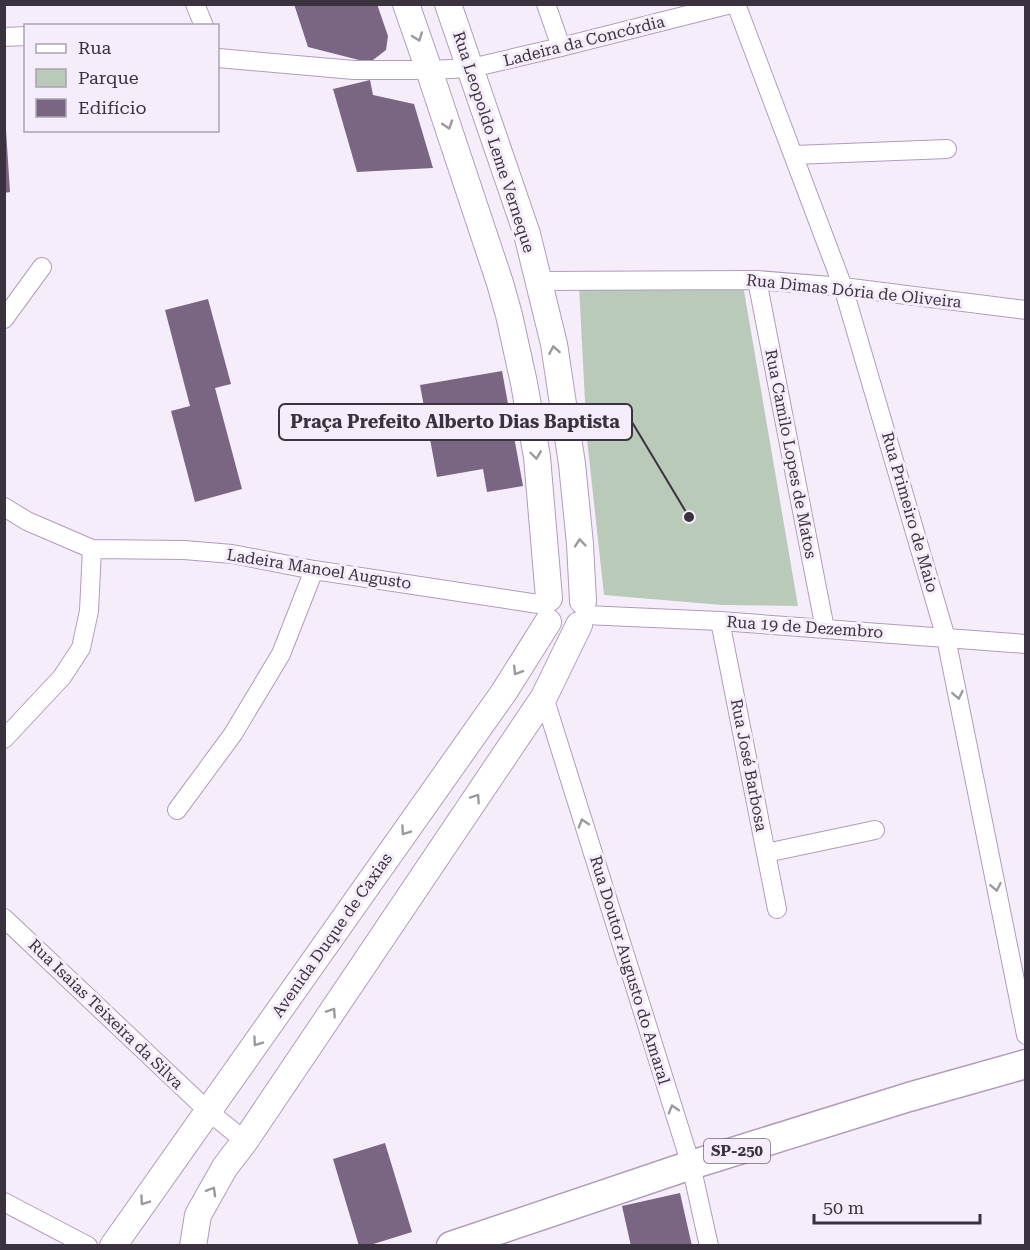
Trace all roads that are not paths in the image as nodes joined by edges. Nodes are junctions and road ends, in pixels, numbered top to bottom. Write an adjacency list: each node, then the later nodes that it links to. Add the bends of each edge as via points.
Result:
1 (195, 4): 7 (street)
2 (406, 4): 13 (main road, one-way to 13)
3 (448, 4): 12 (main road, Rua Leopoldo Leme Verneque)
4 (546, 4): 10 (street)
5 (731, 4): 10 (street, Ladeira da Concórdia)
6 (736, 4): 15 (street, Rua Primeiro de Maio)
7 (203, 24)
8 (24, 36): 9 (street)
9 (4, 37)
10 (561, 47): 12 (street, Ladeira da Concórdia)
11 (219, 58): 13 (street, Ladeira da Concórdia, via 354,70)
12 (471, 68): 13 (street, Ladeira da Concórdia); 18 (main road, Rua Leopoldo Leme Verneque, via 527,234)
13 (429, 70): 25 (main road, one-way to 25, via 509,315 537,457)
14 (947, 149): 15 (street)
15 (794, 155): 19 (street, Rua Primeiro de Maio)
16 (42, 267): 21 (street)
17 (757, 280): 18 (street, Rua Dimas Dória de Oliveira); 19 (street, Rua Dimas Dória de Oliveira); 28 (street, Rua Camilo Lopes de Matos)
18 (537, 281): 26 (main road, Rua Leopoldo Leme Verneque, one-way to 18, via 572,464 554,344)
19 (843, 287): 20 (street, Rua Dimas Dória de Oliveira); 29 (street, Rua Primeiro de Maio)
20 (1026, 310)
21 (4, 319)
22 (4, 507): 23 (street)
23 (92, 549): 24 (street, Ladeira Manoel Augusto, via 231,554); 32 (street, via 89,611 81,648 62,677)
24 (314, 570): 25 (street, Ladeira Manoel Augusto); 33 (street, via 281,654 233,734)
25 (548, 608): 26 (main road, via 554,628 562,631 571,630); 26 (main road, via 554,594 567,591 579,596); 40 (main road, Avenida Duque de Caxias, one-way to 40, via 504,692)
26 (582, 614): 27 (street, Rua 19 de Dezembro); 31 (main road)
27 (720, 621): 28 (street, Rua 19 de Dezembro); 35 (street, Rua José Barbosa)
28 (825, 629): 29 (street, Rua 19 de Dezembro)
29 (946, 638): 30 (street, Rua 19 de Dezembro); 38 (street, Rua Primeiro de Maio, one-way to 38)
30 (1026, 644)
31 (544, 697): 41 (main road, one-way to 31); 42 (street, Rua Doutor Augusto do Amaral, one-way to 31)
32 (4, 739)
33 (177, 810)
34 (875, 830): 35 (street)
35 (766, 853): 36 (street, Rua José Barbosa)
36 (777, 909)
37 (4, 918): 40 (street, Rua Isaias Teixeira da Silva)
38 (1026, 1035)
39 (1026, 1064): 42 (main road, SP-250)
40 (208, 1111): 41 (street, Rua Isaias Teixeira da Silva); 45 (main road, Avenida Duque de Caxias, one-way to 45)
41 (245, 1141): 46 (main road, one-way to 41, via 198,1215)
42 (691, 1165): 47 (main road, SP-250); 48 (street, Rua Doutor Augusto do Amaral)
43 (4, 1202): 44 (street)
44 (88, 1245)
45 (113, 1245)
46 (193, 1245)
47 (451, 1245)
48 (709, 1245)

